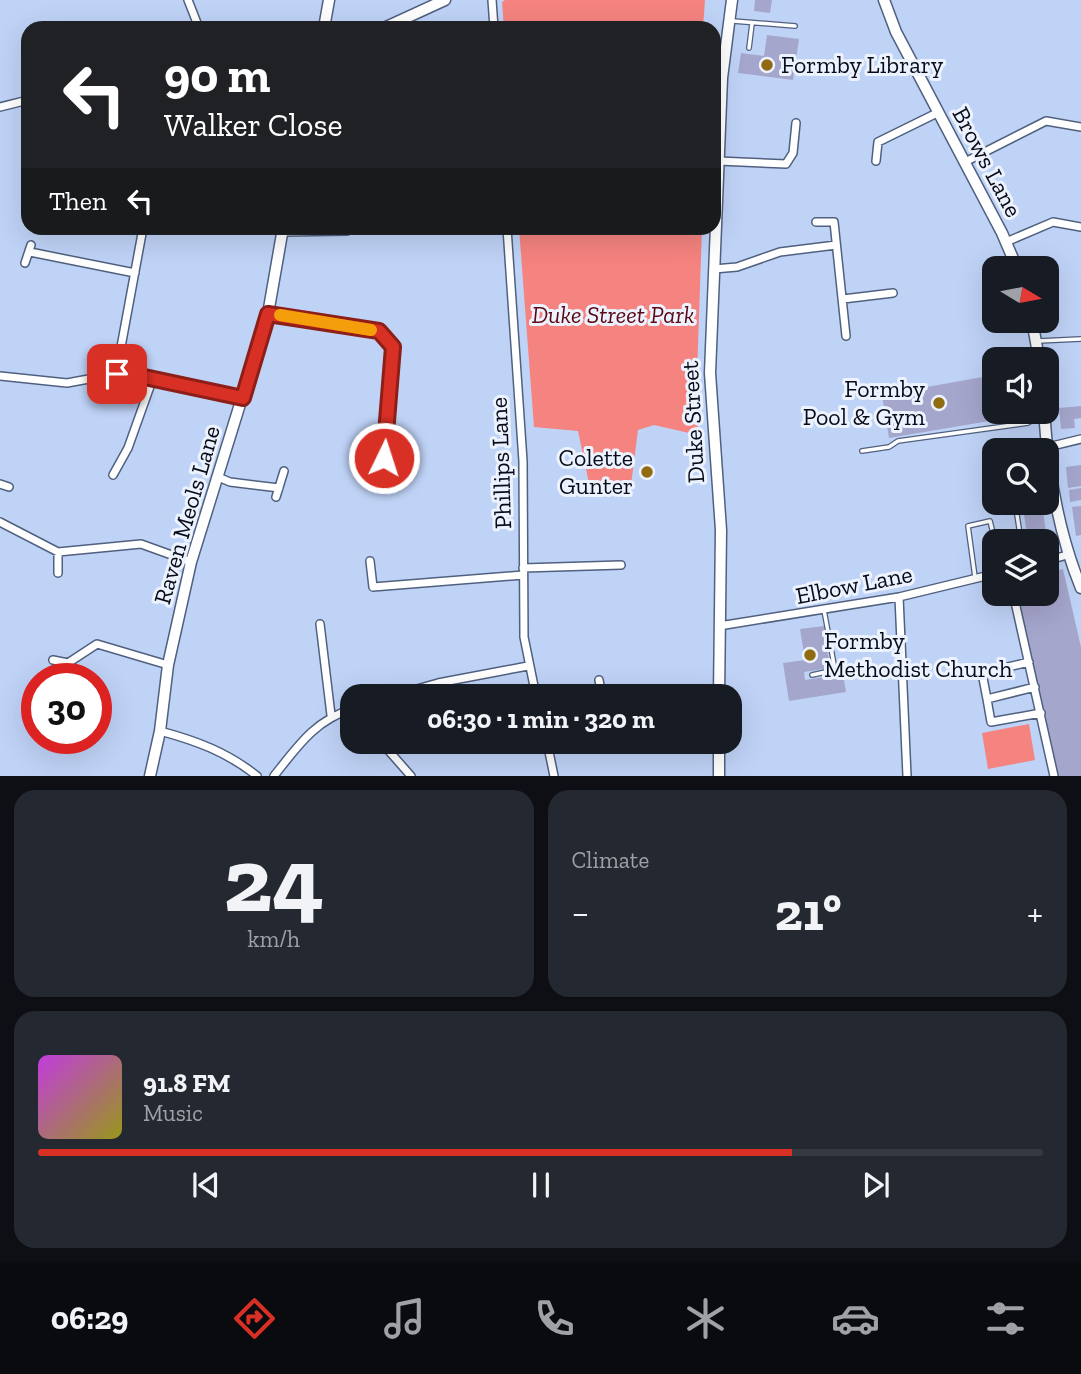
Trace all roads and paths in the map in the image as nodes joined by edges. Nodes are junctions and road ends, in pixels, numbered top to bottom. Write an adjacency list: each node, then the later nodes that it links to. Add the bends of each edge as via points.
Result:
1 (188, 0): 9 (street)
2 (329, 0): 10 (street)
3 (444, 0): 11 (street)
4 (492, 0): 12 (street)
5 (726, 0): 8 (street, Duke Street)
6 (732, 0): 8 (street, Duke Street)
7 (884, 0): 18 (street, Brows Lane)
8 (727, 20): 13 (lane); 19 (street, Duke Street)
9 (196, 21)
10 (325, 21)
11 (399, 21)
12 (494, 21)
13 (752, 24): 14 (lane); 15 (lane)
14 (795, 26)
15 (749, 48)
16 (21, 102): 17 (street)
17 (0, 107)
18 (937, 113): 23 (street, via 878,142); 24 (street, Brows Lane)
19 (721, 114)
20 (796, 124): 22 (street, via 793,153 786,164)
21 (1081, 127): 24 (street, via 1046,121)
22 (721, 161)
23 (876, 161)
24 (965, 162): 31 (street, Brows Lane)
25 (816, 222): 32 (street, via 834,222)
26 (1081, 227): 31 (street, via 1053,222)
27 (142, 235): 36 (street)
28 (282, 235): 39 (street, Raven Meols Lane)
29 (507, 235): 70 (street, Phillips Lane, via 523,461)
30 (715, 235): 35 (street, Duke Street)
31 (1006, 242): 33 (street, Brows Lane)
32 (836, 245): 35 (street, via 780,252 737,267); 38 (street)
33 (1012, 256)
34 (25, 263): 36 (street, via 30,248)
35 (714, 269): 79 (street, Duke Street, via 710,373 721,530)
36 (135, 272): 45 (street)
37 (893, 293): 38 (street)
38 (843, 299): 41 (street)
39 (268, 314): 48 (street, Raven Meols Lane); 53 (street, via 379,331 393,347)
40 (1034, 333): 43 (street)
41 (846, 336)
42 (1081, 339): 43 (lane)
43 (1036, 341): 44 (street)
44 (1037, 347)
45 (117, 374): 46 (street, via 66,383); 47 (street)
46 (0, 376)
47 (153, 378): 48 (street); 55 (street, via 128,448)
48 (243, 398): 56 (street, Raven Meols Lane)
49 (1021, 424): 52 (lane, via 898,441)
50 (1081, 439): 51 (street)
51 (1059, 444)
52 (862, 451)
53 (384, 458)
54 (285, 471): 59 (street)
55 (113, 475)
56 (218, 477): 59 (street); 68 (street, Raven Meols Lane)
57 (0, 484): 58 (street)
58 (9, 487)
59 (279, 488): 60 (street)
60 (276, 497)
61 (1057, 515): 65 (street)
62 (0, 522): 64 (street)
63 (992, 529): 73 (lane, via 990,521 968,526)
64 (58, 552): 68 (street, via 141,544); 71 (street)
65 (1067, 555): 66 (street); 74 (street)
66 (1059, 557)
67 (370, 561): 70 (street, via 373,587)
68 (191, 562): 83 (street, Raven Meols Lane)
69 (621, 565): 70 (street)
70 (523, 571): 84 (street, Phillips Lane)
71 (58, 573)
72 (982, 577): 73 (street, Elbow Lane)
73 (975, 578): 75 (street, Elbow Lane)
74 (1081, 588)
75 (899, 597): 77 (street, Elbow Lane); 106 (street)
76 (1016, 606): 81 (street)
77 (824, 610): 79 (street, Elbow Lane); 85 (lane, via 835,670)
78 (320, 624): 95 (street)
79 (719, 626): 90 (street, Duke Street)
80 (53, 660): 82 (street)
81 (1029, 662): 91 (street); 92 (street, via 982,673)
82 (68, 663): 83 (street, via 97,644)
83 (168, 665): 96 (street, Raven Meols Lane)
84 (528, 666): 87 (street); 88 (street, Phillips Lane)
85 (812, 675)
86 (599, 680): 89 (street)
87 (434, 684)
88 (533, 684)
89 (600, 684)
90 (719, 684)
91 (1035, 687): 92 (street); 94 (street)
92 (987, 699): 94 (street, via 991,722)
93 (340, 712): 95 (street)
94 (1041, 713): 107 (street)
95 (331, 715): 102 (street, via 307,734)
96 (160, 731): 100 (street, Raven Meols Lane); 101 (street, via 208,746)
97 (392, 754): 103 (street)
98 (550, 754): 104 (street)
99 (719, 754): 105 (street)
100 (150, 775)
101 (257, 775)
102 (274, 775)
103 (411, 775)
104 (554, 775)
105 (719, 775)
106 (907, 775)
107 (1054, 775)

